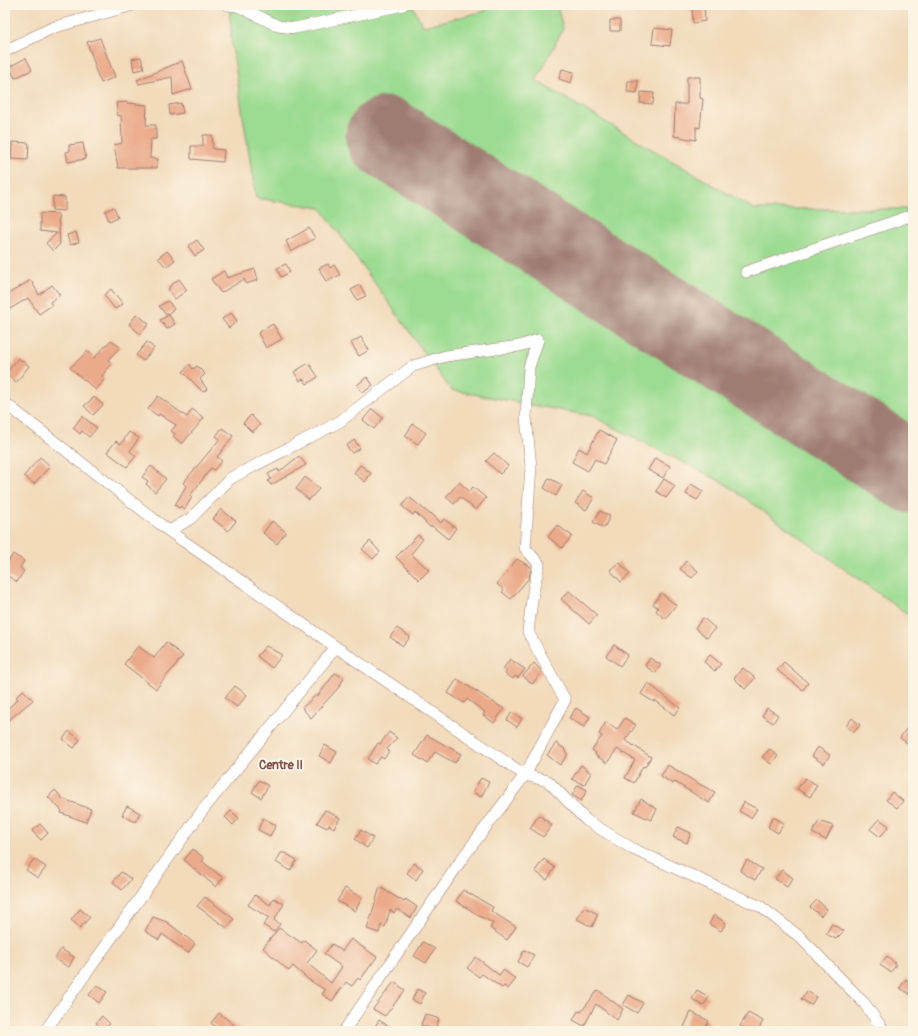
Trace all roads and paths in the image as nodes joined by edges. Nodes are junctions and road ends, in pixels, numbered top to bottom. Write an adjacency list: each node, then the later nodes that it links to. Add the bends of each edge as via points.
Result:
1 (133, 5): 4 (street, via 52,28)
2 (228, 5): 3 (street, via 238,6 278,26 296,28)
3 (403, 5)
4 (5, 51)
5 (913, 215): 6 (street)
6 (746, 272)
7 (5, 403): 8 (street)
8 (169, 532): 9 (street); 10 (street, via 190,519 231,478 339,422 413,366 446,356 519,346 538,340 529,367 526,417 531,467 525,548 539,564 528,632 565,700)
9 (336, 647): 10 (street); 11 (street, via 202,811)
10 (525, 775): 12 (street, via 464,856); 13 (street, via 548,781 586,820 633,849 761,907 800,937 864,1003)
11 (45, 1031)
12 (344, 1031)
13 (884, 1031)

